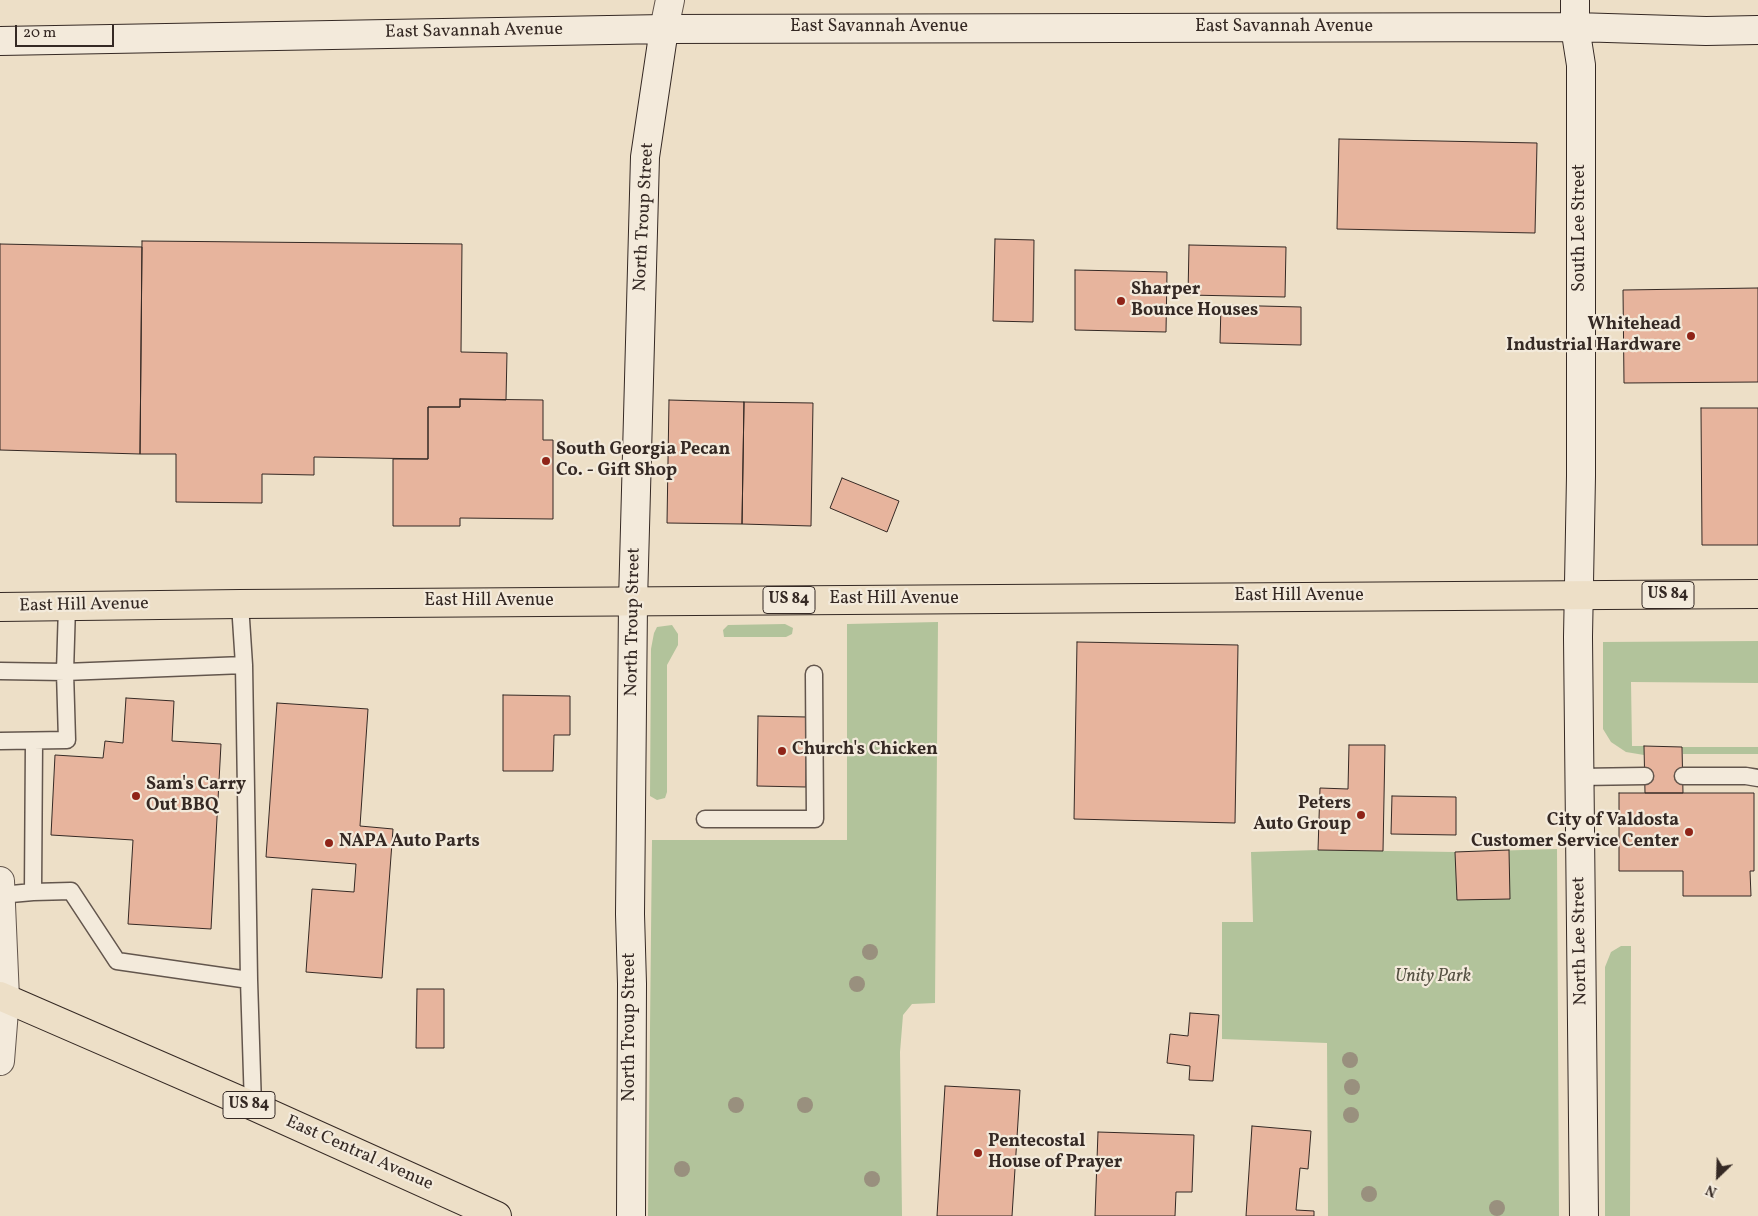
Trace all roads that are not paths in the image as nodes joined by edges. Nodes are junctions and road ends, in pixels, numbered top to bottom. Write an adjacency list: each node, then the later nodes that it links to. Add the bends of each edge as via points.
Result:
1 (670, 0): 4 (street, North Troup Street)
2 (1575, 0): 3 (street, South Lee Street)
3 (1575, 27): 4 (street, East Savannah Avenue); 5 (street, East Savannah Avenue); 7 (street, South Lee Street, via 1581,65)
4 (664, 29): 6 (street, East Savannah Avenue); 10 (street, North Troup Street, via 645,157)
5 (1758, 30)
6 (0, 41)
7 (1580, 517): 9 (street, North Lee Street)
8 (1758, 594): 9 (highway, East Hill Avenue / US 84)
9 (1578, 595): 10 (highway, East Hill Avenue / US 84); 22 (street, North Lee Street)
10 (633, 602): 11 (highway, East Hill Avenue / US 84); 33 (street, North Troup Street)
11 (240, 604): 12 (highway, East Hill Avenue / US 84); 14 (lane)
12 (67, 606): 13 (highway, East Hill Avenue / US 84); 16 (lane)
13 (0, 607)
14 (244, 665): 16 (lane); 28 (lane)
15 (0, 671): 16 (lane)
16 (65, 672): 19 (lane, via 67,740)
17 (814, 674): 24 (lane, via 814,819)
18 (0, 741): 19 (lane)
19 (34, 742): 26 (lane)
20 (1645, 776): 22 (lane)
21 (1683, 776): 23 (lane)
22 (1579, 777): 34 (street, North Lee Street)
23 (1758, 778)
24 (705, 819)
25 (0, 881): 27 (street)
26 (33, 892): 27 (lane); 28 (lane, via 71,891 117,961)
27 (0, 895): 29 (street)
28 (249, 980): 31 (lane)
29 (2, 997): 30 (street); 31 (highway, East Central Avenue / US 84)
30 (0, 1061)
31 (253, 1106): 32 (highway, East Central Avenue / US 84)
32 (497, 1216)
33 (631, 1216)
34 (1584, 1216)

